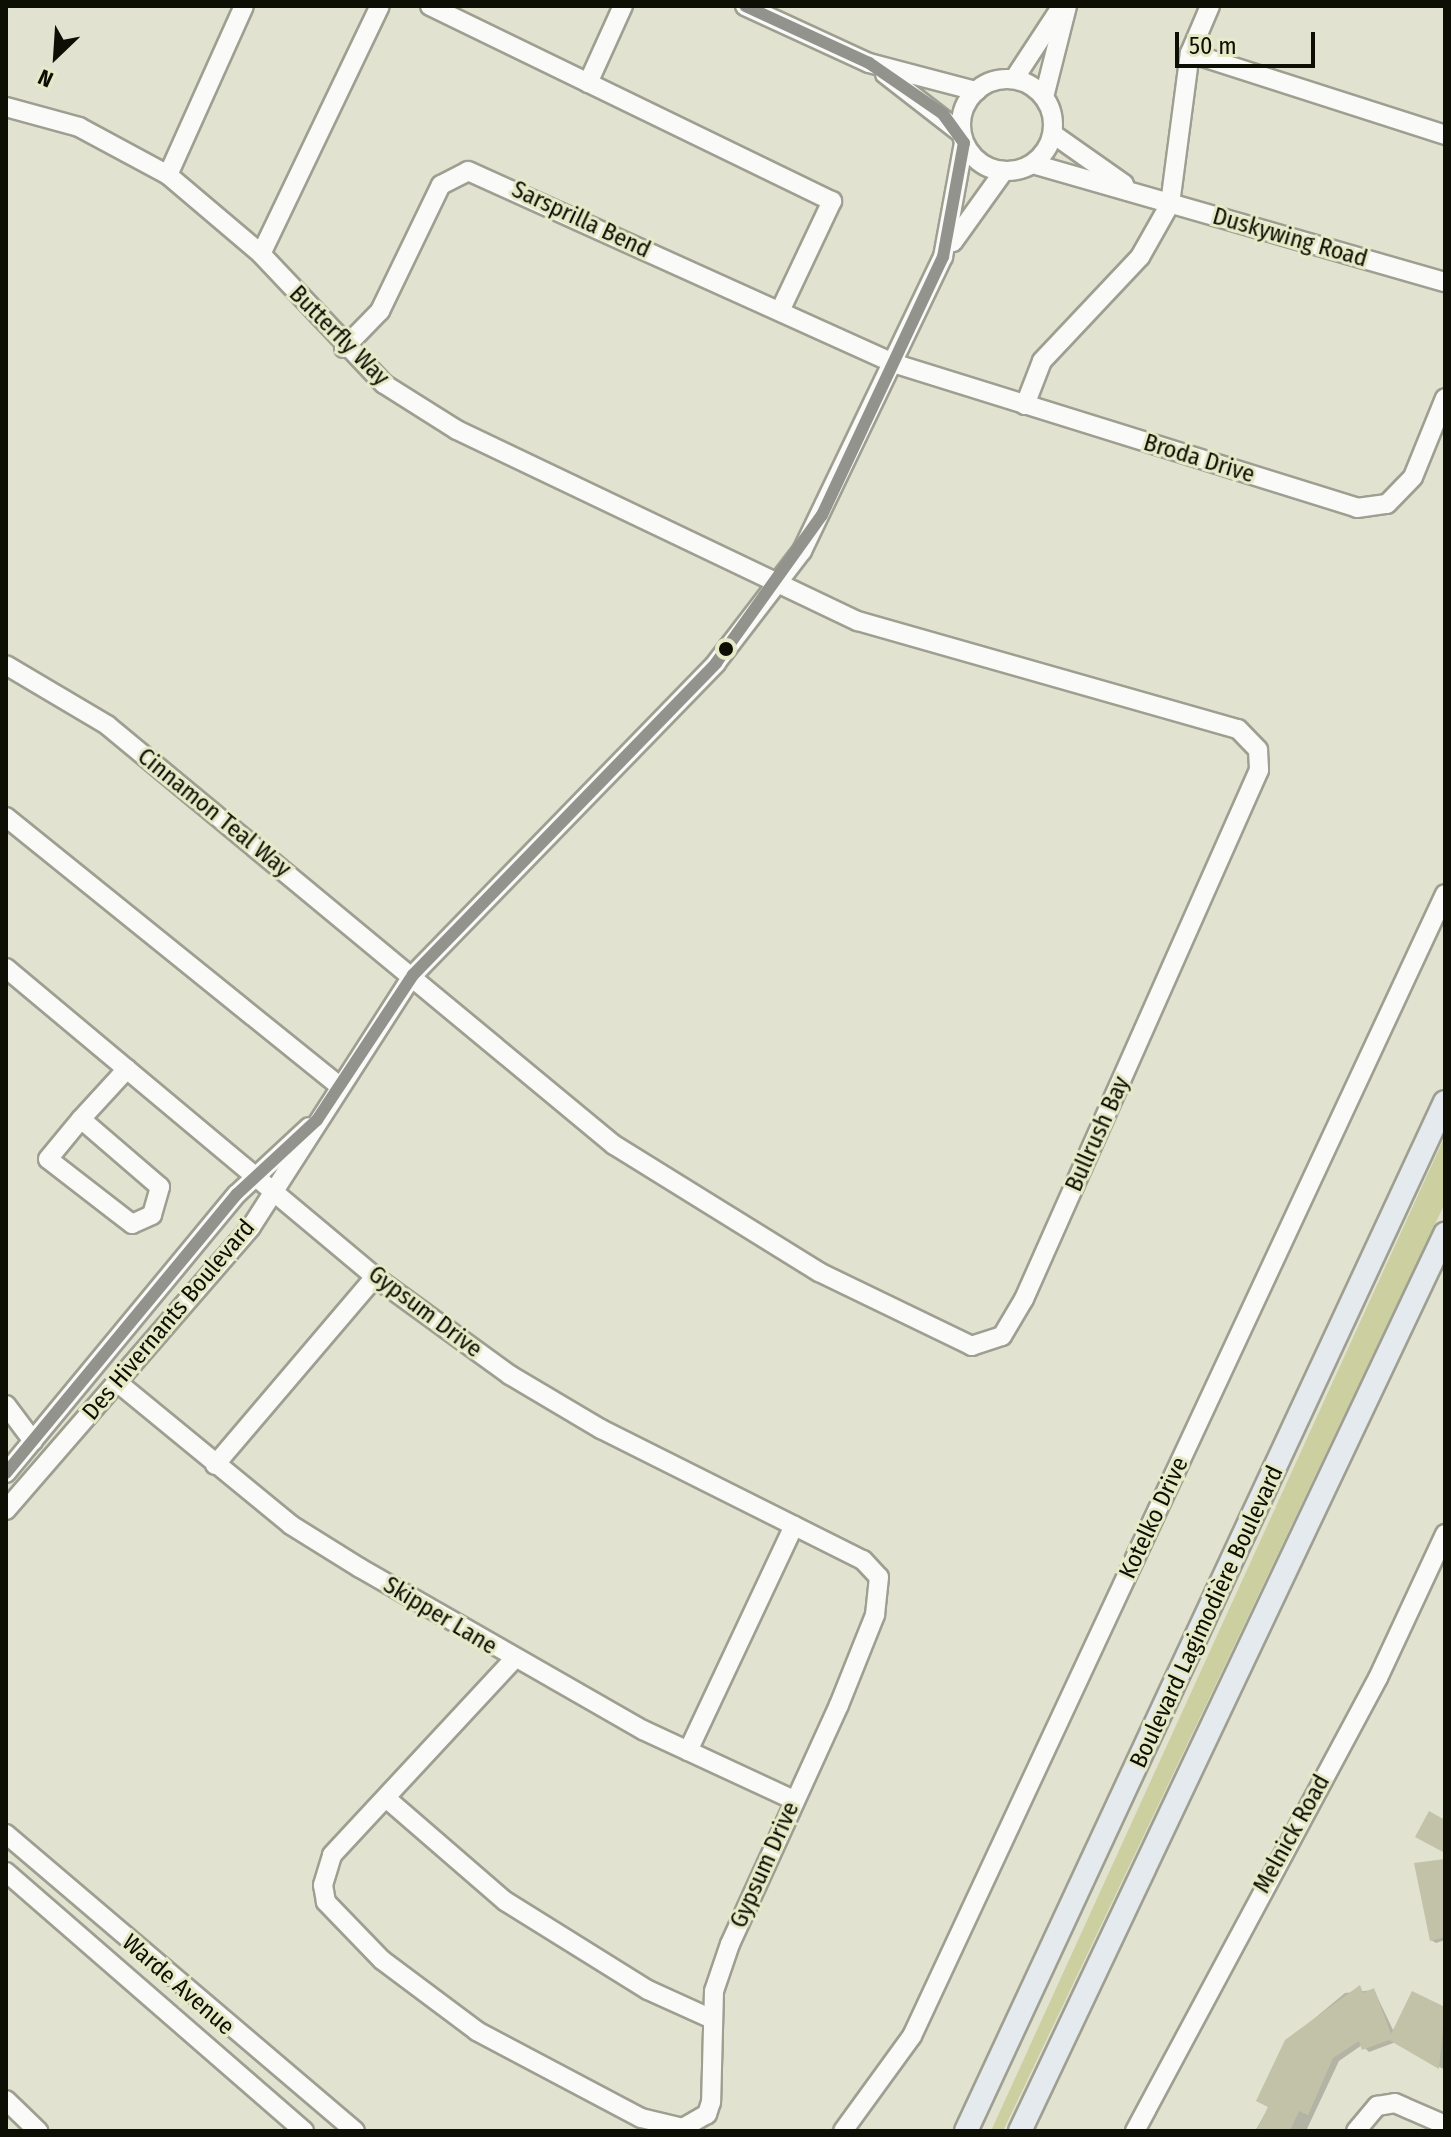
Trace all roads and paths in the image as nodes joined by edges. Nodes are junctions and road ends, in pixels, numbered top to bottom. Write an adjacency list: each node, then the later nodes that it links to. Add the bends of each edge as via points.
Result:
1 (244, 6): 22 (street)
2 (380, 6): 25 (street)
3 (430, 6): 13 (street)
4 (623, 6): 13 (street)
5 (745, 6): 9 (street)
6 (792, 6): 9 (street)
7 (1064, 6): 12 (street); 15 (street)
8 (1210, 6): 10 (street)
9 (783, 24): 11 (street)
10 (1190, 53): 18 (street); 24 (street)
11 (869, 63): 14 (street); 19 (street)
12 (1014, 79): 14 (street); 15 (street)
13 (588, 83): 28 (street, via 832,201)
14 (976, 91): 19 (street)
15 (1044, 97): 17 (street)
16 (6, 107): 22 (street, Butterfly Way, via 79,127)
17 (1053, 134): 20 (street); 23 (street, Duskywing Road)
18 (1445, 135)
19 (963, 138): 21 (street, via 980,163); 26 (street, Des Hivernants Boulevard)
20 (1033, 164): 21 (street); 23 (street, Duskywing Road)
21 (1004, 171): 26 (street, Des Hivernants Boulevard)
22 (168, 175): 25 (street, Butterfly Way)
23 (1136, 193): 24 (street, Duskywing Road)
24 (1170, 204): 27 (street, Duskywing Road); 32 (street, via 1140,257 1042,361)
25 (261, 254): 29 (street, Butterfly Way)
26 (943, 257): 30 (street, Des Hivernants Boulevard)
27 (1445, 282)
28 (780, 311): 29 (street, Sarsprilla Bend, via 468,171 441,185 380,311); 30 (street, Sarsprilla Bend)
29 (344, 348): 33 (street, Butterfly Way, via 457,430)
30 (896, 364): 32 (street, Broda Drive); 33 (street, Des Hivernants Boulevard, via 822,515)
31 (1445, 398): 32 (street, Broda Drive, via 1413,477 1387,504 1357,508)
32 (1025, 405)
33 (779, 582): 38 (street, Des Hivernants Boulevard, via 708,672); 38 (street, Bullrush Bay, via 926,645 1217,720 1258,750 1254,788 1002,1336 972,1346 957,1342 726,1219 503,1060)
34 (6, 665): 38 (street, Cinnamon Teal Way, via 107,725)
35 (6, 817): 40 (street)
36 (1445, 894): 68 (street, Kotelko Drive, via 912,2036)
37 (8, 974): 39 (street)
38 (413, 975): 40 (street, Des Hivernants Boulevard)
39 (127, 1069): 42 (street); 44 (street)
40 (339, 1086): 43 (street, Des Hivernants Boulevard)
41 (1445, 1102): 69 (main road, Boulevard Lagimodière Boulevard)
42 (81, 1119): 42 (street, via 48,1159 132,1224 152,1215 160,1187)
43 (317, 1120): 44 (street, Des Hivernants Boulevard); 45 (street, Des Hivernants Boulevard)
44 (253, 1176): 45 (street); 50 (street, Des Hivernants Boulevard)
45 (274, 1193): 47 (street, Gypsum Drive); 48 (street, Des Hivernants Boulevard)
46 (1445, 1234): 70 (main road)
47 (375, 1277): 51 (street); 54 (street, Gypsum Drive, via 510,1375 601,1429)
48 (117, 1382): 51 (street, Skipper Lane); 53 (street, Des Hivernants Boulevard)
49 (6, 1405): 50 (street)
50 (33, 1441): 52 (street, Des Hivernants Boulevard)
51 (215, 1465): 56 (street, Skipper Lane, via 291,1525)
52 (6, 1473)
53 (6, 1510)
54 (794, 1526): 57 (street); 59 (street, Gypsum Drive, via 863,1560 881,1590)
55 (1445, 1534): 71 (street, Melnick Road, via 1378,1678)
56 (513, 1660): 57 (street, Skipper Lane); 58 (street, Gypsum Drive)
57 (688, 1751): 59 (street, Skipper Lane)
58 (386, 1798): 62 (street, via 505,1901 636,1983); 62 (street, Gypsum Drive, via 332,1855 323,1885 326,1902 382,1960 477,2031 641,2118 683,2128 707,2114 711,2102)
59 (794, 1800): 62 (street, Gypsum Drive, via 730,1944)
60 (6, 1834): 67 (street, Warde Avenue)
61 (6, 1872): 66 (street, Warde Avenue)
62 (712, 2019)
63 (6, 2100): 65 (street)
64 (1445, 2125): 72 (street, via 1395,2103 1377,2106)
65 (40, 2131)
66 (304, 2131)
67 (355, 2131)
68 (843, 2131)
69 (966, 2131)
70 (1020, 2131)
71 (1135, 2131)
72 (1356, 2131)

